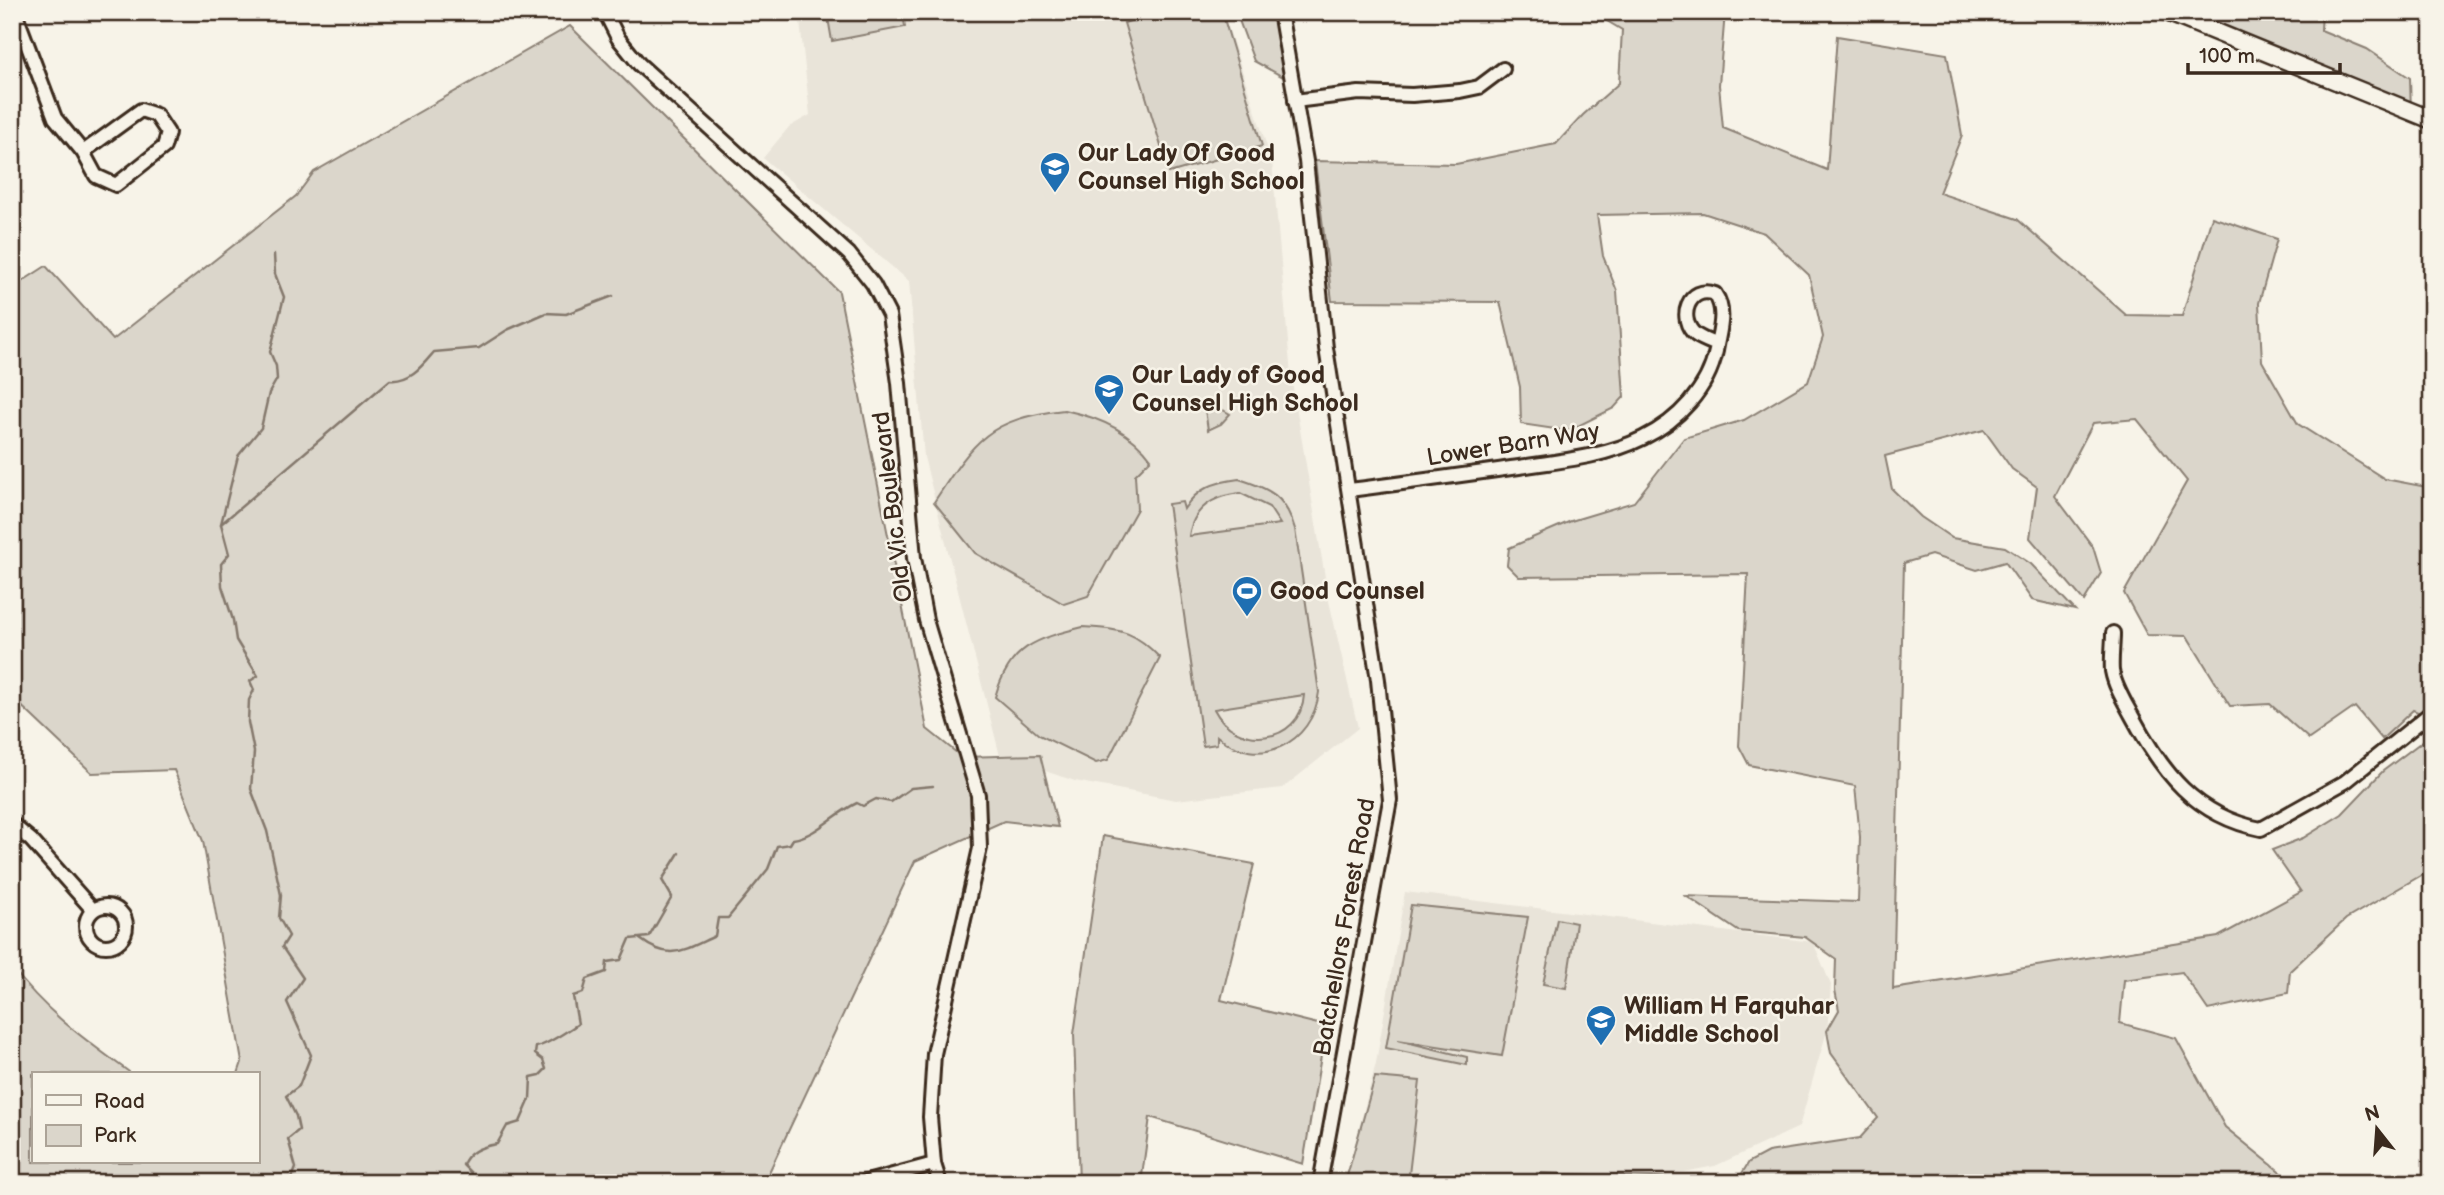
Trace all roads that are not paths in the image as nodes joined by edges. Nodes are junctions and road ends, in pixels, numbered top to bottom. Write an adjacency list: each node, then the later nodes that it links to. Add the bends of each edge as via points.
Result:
1 (15, 12): 8 (street, via 55,118)
2 (606, 12): 15 (street, Old Vic Boulevard, via 618,38 639,64 849,254 873,284 888,316 924,607 978,794 980,848 934,1054 930,1117)
3 (1280, 12): 6 (street, Batchellors Forest Road)
4 (2167, 12): 7 (main road)
5 (1503, 69): 6 (street, via 1479,87 1460,91 1359,93)
6 (1295, 101): 10 (street, Batchellors Forest Road)
7 (2432, 120)
8 (83, 152): 8 (street, via 96,176 116,185 164,147 168,133 156,115 141,110)
9 (1717, 345): 10 (street, Lower Barn Way, via 1707,380 1695,396 1644,438 1571,459)
10 (1349, 491): 18 (street, Batchellors Forest Road, via 1378,680 1390,800)
11 (2113, 633): 12 (street, via 2116,686 2157,762 2202,804 2239,825 2261,829 2345,782)
12 (2432, 712)
13 (12, 824): 14 (street)
14 (93, 911)
15 (934, 1164): 16 (street); 17 (street, Old Vic Boulevard)
16 (863, 1183)
17 (940, 1183)
18 (1320, 1183)

